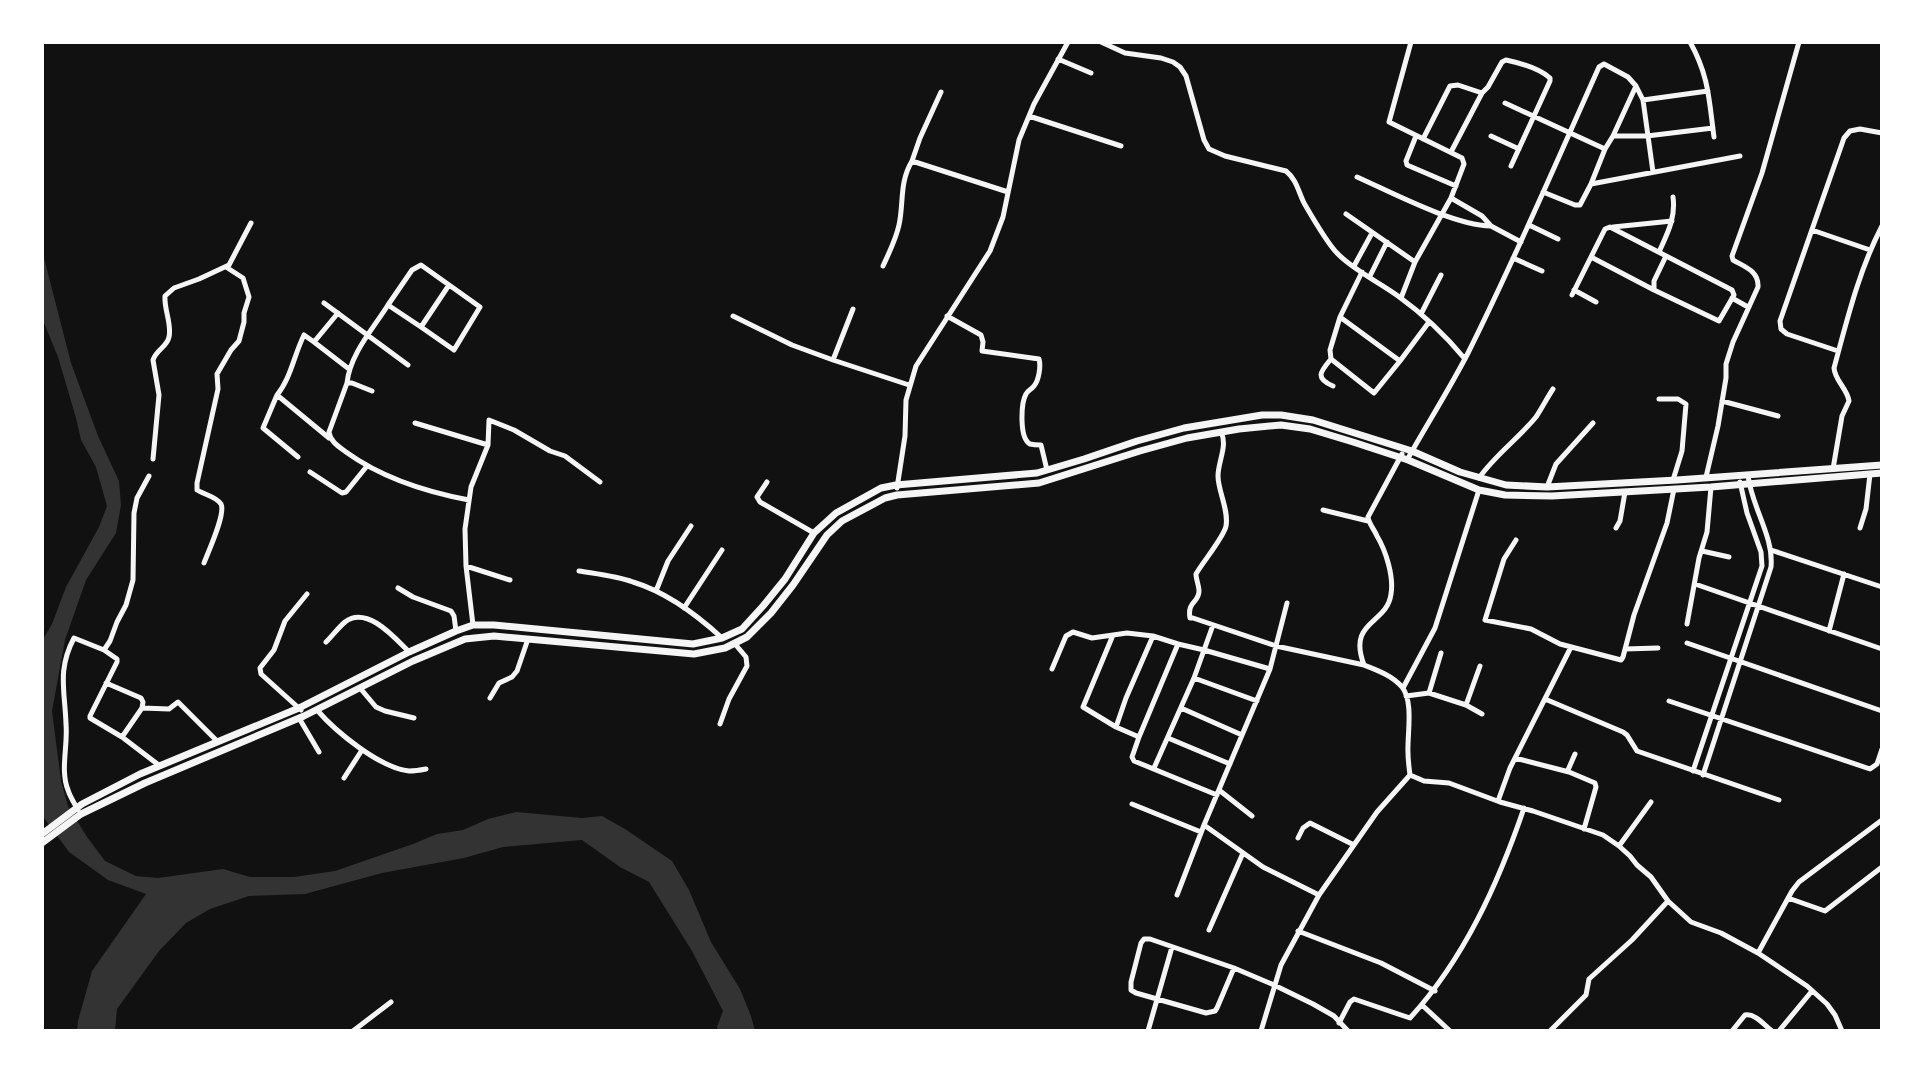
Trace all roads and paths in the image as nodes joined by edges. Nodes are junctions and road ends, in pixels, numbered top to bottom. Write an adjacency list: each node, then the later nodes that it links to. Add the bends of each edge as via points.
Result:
1 (1068, 42): 6 (street)
2 (1101, 42): 59 (street, via 1125,53 1180,66 1209,149 1286,171 1336,252)
3 (1411, 42): 19 (street, via 1389,122)
4 (1690, 42): 9 (street)
5 (1799, 42): 72 (street, via 1762,173 1732,256 1757,277 1758,287)
6 (1058, 59): 7 (street); 14 (street)
7 (1091, 73)
8 (1636, 86): 12 (street); 18 (street, via 1628,77 1601,65); 21 (street)
9 (1708, 91): 12 (street); 16 (street)
10 (941, 92): 30 (street)
11 (1482, 93): 15 (street, via 1506,60 1545,74 1550,81); 24 (street, via 1450,86); 28 (street)
12 (1643, 100): 22 (street)
13 (1505, 103): 15 (street)
14 (1030, 116): 25 (street); 36 (street, via 1018,140)
15 (1534, 117): 18 (street); 26 (street)
16 (1713, 128): 22 (street); 23 (street)
17 (1882, 133): 48 (street, via 1860,129 1844,138)
18 (1570, 134): 27 (street); 37 (street)
19 (1416, 136): 24 (street); 35 (street, via 1407,165)
20 (1491, 136): 26 (street)
21 (1613, 136): 22 (street); 27 (street)
22 (1647, 136): 32 (street)
23 (1714, 137)
24 (1423, 139): 28 (street)
25 (1121, 146)
26 (1519, 149): 31 (street)
27 (1605, 149): 34 (street)
28 (1451, 152): 35 (street, via 1464,164)
29 (1740, 156): 32 (street)
30 (912, 161): 36 (street); 58 (street, via 904,181 900,224)
31 (1511, 166)
32 (1653, 172): 34 (street)
33 (1357, 177): 41 (street)
34 (1591, 184): 37 (street, via 1578,206)
35 (1456, 186): 39 (street)
36 (1008, 192): 77 (street, via 990,251)
37 (1543, 192): 44 (street)
38 (1673, 197): 42 (street)
39 (1451, 198): 41 (street); 45 (street)
40 (1346, 214): 49 (street)
41 (1443, 214): 45 (street); 57 (street)
42 (1672, 221): 47 (street); 54 (street)
43 (251, 223): 60 (street)
44 (1529, 225): 50 (street); 52 (street)
45 (1491, 226): 52 (street)
46 (1882, 226): 53 (street)
47 (1610, 227): 54 (street); 55 (street)
48 (1812, 230): 53 (street); 83 (street, via 1781,329)
49 (1373, 233): 51 (street); 59 (street)
50 (1558, 239)
51 (1387, 242): 57 (street); 64 (street)
52 (1521, 242): 56 (street)
53 (1870, 250): 83 (street)
54 (1662, 254): 66 (street); 68 (street, via 1732,290)
55 (1591, 257): 66 (street); 69 (street, via 1573,292)
56 (1513, 258): 61 (street); 85 (street)
57 (1415, 262): 67 (street)
58 (883, 266)
59 (1354, 266): 62 (street)
60 (226, 267): 110 (street, via 164,296 169,338 153,360 159,395); 152 (street, via 243,278 249,300 239,341 217,374 218,389 197,483 197,489 221,506)
61 (1542, 271)
62 (1363, 272): 64 (street); 78 (street)
63 (1441, 275): 75 (street)
64 (1370, 276): 67 (street)
65 (449, 285): 71 (street, via 421,265 412,270); 80 (street); 80 (street, via 480,307 454,350)
66 (1654, 290): 68 (street, via 1717,321)
67 (1401, 298): 75 (street)
68 (1732, 298): 72 (street)
69 (1596, 302)
70 (324, 303): 74 (street)
71 (388, 305): 80 (street); 81 (street)
72 (1748, 307): 97 (street, via 1726,364)
73 (853, 309): 86 (street)
74 (338, 313): 81 (street); 82 (street)
75 (1421, 314): 79 (street)
76 (733, 316): 86 (street)
77 (947, 316): 91 (street); 115 (street, via 981,335 982,351 1039,359 1036,385 1026,394 1022,427 1029,443 1041,445)
78 (1340, 317): 84 (street); 87 (street)
79 (1429, 322): 85 (street); 87 (street)
80 (421, 327)
81 (368, 336): 88 (street); 89 (street)
82 (314, 342): 89 (street); 95 (street, via 304,335 286,385)
83 (1838, 351): 114 (street, via 1834,373 1849,401)
84 (1331, 359): 87 (street, via 1374,393); 92 (street, via 1321,376)
85 (1465, 359): 107 (street)
86 (833, 360): 91 (street)
87 (1400, 361)
88 (408, 365)
89 (349, 369): 90 (street)
90 (347, 383): 94 (street); 104 (street, via 329,432)
91 (909, 385): 131 (street)
92 (1333, 386)
93 (1553, 389): 124 (street, via 1536,417)
94 (372, 391)
95 (277, 395): 104 (street); 109 (street, via 263,428)
96 (1659, 399): 126 (street, via 1686,404 1682,451)
97 (1722, 401): 98 (street); 123 (street)
98 (1778, 416)
99 (1240, 418): 102 (main road); 106 (main road); 107 (main road, via 1281,415 1313,420)
100 (1593, 422): 132 (street, via 1556,464)
101 (415, 423): 105 (street)
102 (1241, 429): 103 (main road); 111 (main road, via 1281,425 1310,429)
103 (1221, 432): 108 (main road); 168 (street, via 1218,476 1226,526 1196,574 1199,592 1189,611 1190,618)
104 (331, 439): 113 (street)
105 (488, 445): 127 (street, via 491,419 565,456); 138 (street)
106 (1124, 446): 108 (main road); 115 (main road)
107 (1408, 450): 111 (street); 116 (main road)
108 (1127, 455): 137 (main road, via 1039,483)
109 (298, 457)
110 (153, 459)
111 (1404, 459): 125 (main road); 142 (street, via 1370,510)
112 (1882, 465): 114 (main road)
113 (367, 466): 117 (street, via 342,493); 138 (street)
114 (1833, 469): 121 (main road)
115 (1047, 470): 131 (main road)
116 (1456, 470): 124 (main road); 125 (main road)
117 (310, 472)
118 (1870, 474): 119 (main road); 130 (main road); 145 (street)
119 (1882, 474)
120 (1738, 475): 121 (main road); 123 (main road); 129 (street)
121 (1748, 475): 130 (street)
122 (149, 476): 186 (street, via 134,513 134,580)
123 (1706, 477): 126 (main road)
124 (1479, 478): 132 (main road)
125 (1452, 480): 135 (main road)
126 (1673, 480): 132 (main road)
127 (600, 482)
128 (767, 482): 146 (street, via 757,497 760,502)
129 (1740, 484): 130 (main road); 133 (main road); 141 (street)
130 (1749, 484): 140 (street)
131 (896, 485): 137 (street); 146 (main road, via 881,488 836,513)
132 (1547, 487)
133 (1711, 487): 134 (main road); 150 (street)
134 (1674, 489): 136 (main road); 184 (street)
135 (1479, 490): 136 (main road, via 1552,496); 200 (street, via 1435,628)
136 (1625, 492): 144 (street)
137 (897, 495): 178 (main road, via 842,521 771,613 754,632)
138 (469, 500): 153 (street)
139 (1323, 510): 142 (street)
140 (1757, 510): 141 (street); 149 (street)
141 (1747, 513): 162 (street, via 1763,560)
142 (1368, 521): 193 (street, via 1378,537 1392,586 1389,603 1360,639)
143 (691, 526): 160 (street, via 668,561)
144 (1616, 527)
145 (1860, 528)
146 (814, 533): 174 (main road, via 763,606 742,629)
147 (1516, 540): 182 (street, via 1504,559 1485,620 1531,629)
148 (722, 550): 165 (street)
149 (1771, 550): 155 (street); 164 (street, via 1770,572)
150 (1702, 551): 151 (street); 157 (street)
151 (1729, 557)
152 (204, 563)
153 (466, 566): 156 (street); 167 (street)
154 (579, 571): 160 (street)
155 (1844, 574): 158 (street); 171 (street)
156 (510, 580)
157 (1695, 584): 162 (street); 166 (street)
158 (1882, 587)
159 (398, 588): 169 (street, via 451,611)
160 (656, 591): 165 (street)
161 (307, 594): 209 (street, via 285,621 274,650 260,668)
162 (1749, 602): 164 (street); 190 (street)
163 (1287, 603): 181 (street)
164 (1758, 606): 171 (street); 192 (street)
165 (684, 608): 174 (street)
166 (1688, 624)
167 (473, 625): 169 (main road); 170 (main road)
168 (1213, 625): 181 (street); 187 (street)
169 (456, 631): 188 (main road)
170 (551, 631): 174 (main road, via 693,644); 176 (main road)
171 (1829, 631): 185 (street)
172 (1114, 635): 173 (street); 195 (street, via 1093,638 1069,633); 219 (street, via 1082,706)
173 (1153, 636): 180 (street); 219 (street)
174 (722, 638)
175 (528, 639): 176 (main road); 191 (main road, via 478,636); 203 (street, via 517,671 499,682)
176 (550, 641): 178 (main road, via 694,654)
177 (326, 642): 188 (street, via 347,620 356,618 381,625)
178 (735, 643): 218 (street, via 747,666)
179 (1687, 643): 190 (street)
180 (1178, 644): 187 (street); 222 (street)
181 (1276, 646): 193 (street); 196 (street)
182 (1571, 647): 184 (street, via 1618,660); 204 (street)
183 (1658, 648): 184 (street)
184 (1625, 649)
185 (1882, 649)
186 (104, 650): 198 (street, via 118,661); 245 (street, via 74,638 63,671 64,776)
187 (1204, 650): 196 (street); 197 (street)
188 (409, 652): 191 (street); 209 (main road)
189 (1441, 653): 201 (street)
190 (1731, 658): 192 (street); 214 (street)
191 (416, 660): 199 (main road)
192 (1740, 662): 212 (street); 217 (street)
193 (1364, 665): 200 (street)
194 (1480, 666): 207 (street)
195 (1052, 669)
196 (1270, 670): 205 (street)
197 (1194, 678): 205 (street); 210 (street)
198 (106, 683): 208 (street, via 136,695); 221 (street, via 90,719)
199 (360, 688): 211 (main road); 216 (street, via 380,708)
200 (1403, 688): 202 (street)
201 (1429, 693): 202 (street); 207 (street)
202 (1406, 696): 236 (street)
203 (490, 698)
204 (1545, 699): 229 (street); 234 (street, via 1623,732 1637,751)
205 (1257, 701): 220 (street)
206 (1669, 701): 214 (street)
207 (1466, 705): 213 (street)
208 (142, 708): 221 (street); 224 (street, via 169,709 177,702)
209 (299, 708): 215 (street); 224 (main road)
210 (1181, 708): 220 (street); 223 (street)
211 (317, 710): 215 (main road); 226 (street)
212 (1882, 711)
213 (1482, 714)
214 (1711, 716): 217 (street); 234 (street)
215 (301, 717): 227 (street); 245 (main road)
216 (414, 718)
217 (1720, 719): 225 (street, via 1870,769); 237 (street)
218 (720, 724)
219 (1116, 727): 222 (street)
220 (1242, 735): 230 (street)
221 (122, 737): 231 (street)
222 (1139, 737): 232 (street, via 1133,760)
223 (1168, 738): 230 (street); 232 (street)
224 (217, 741): 231 (main road)
225 (1882, 749)
226 (362, 750): 233 (street, via 400,769); 238 (street)
227 (319, 752)
228 (1574, 754): 235 (street)
229 (1515, 758): 235 (street); 241 (street)
230 (1230, 764): 239 (street)
231 (160, 766): 245 (main road)
232 (1154, 768): 239 (street)
233 (426, 769)
234 (1693, 771): 237 (street)
235 (1569, 772): 249 (street, via 1595,783)
236 (1410, 775): 241 (street); 254 (street)
237 (1703, 775): 240 (street)
238 (344, 778)
239 (1218, 793): 246 (street); 248 (street)
240 (1779, 800)
241 (1498, 801): 244 (street)
242 (1651, 802): 255 (street)
243 (1132, 804): 251 (street)
244 (1524, 808): 249 (street); 268 (street, via 1477,921)
245 (76, 812): 250 (main road)
246 (1252, 816)
247 (1882, 820): 260 (street, via 1799,882)
248 (1205, 825): 251 (street); 256 (street)
249 (1584, 829): 255 (street)
250 (47, 831): 253 (main road)
251 (1201, 832): 258 (street)
252 (1298, 838): 254 (street, via 1310,823)
253 (42, 843)
254 (1354, 845): 259 (street)
255 (1619, 846): 261 (street)
256 (1242, 853): 259 (street); 262 (street)
257 (1882, 867): 260 (street, via 1825,911)
258 (1177, 895)
259 (1319, 895): 263 (street)
260 (1788, 898): 265 (street)
261 (1668, 901): 265 (street, via 1691,922); 279 (street, via 1589,979 1586,995)
262 (1209, 930)
263 (1298, 931): 267 (street); 268 (street, via 1381,963)
264 (1172, 947): 266 (street); 270 (street); 270 (street, via 1150,939 1141,943 1131,990)
265 (1758, 953): 269 (street)
266 (1234, 968): 267 (street); 270 (street, via 1214,1011 1206,1013)
267 (1274, 985): 273 (street, via 1334,1016); 276 (street)
268 (1434, 991): 272 (street)
269 (1812, 991): 282 (street); 283 (street, via 1827,1004)
270 (1157, 999): 275 (street)
271 (391, 1002): 274 (street)
272 (1422, 1005): 273 (street, via 1410,1018 1354,999); 278 (street)
273 (1339, 1023): 277 (street)
274 (353, 1031)
275 (1148, 1031)
276 (1261, 1031)
277 (1348, 1031)
278 (1450, 1031)
279 (1550, 1031)
280 (1732, 1031): 281 (street, via 1745,1014)
281 (1772, 1031)
282 (1779, 1031)
283 (1842, 1031)

